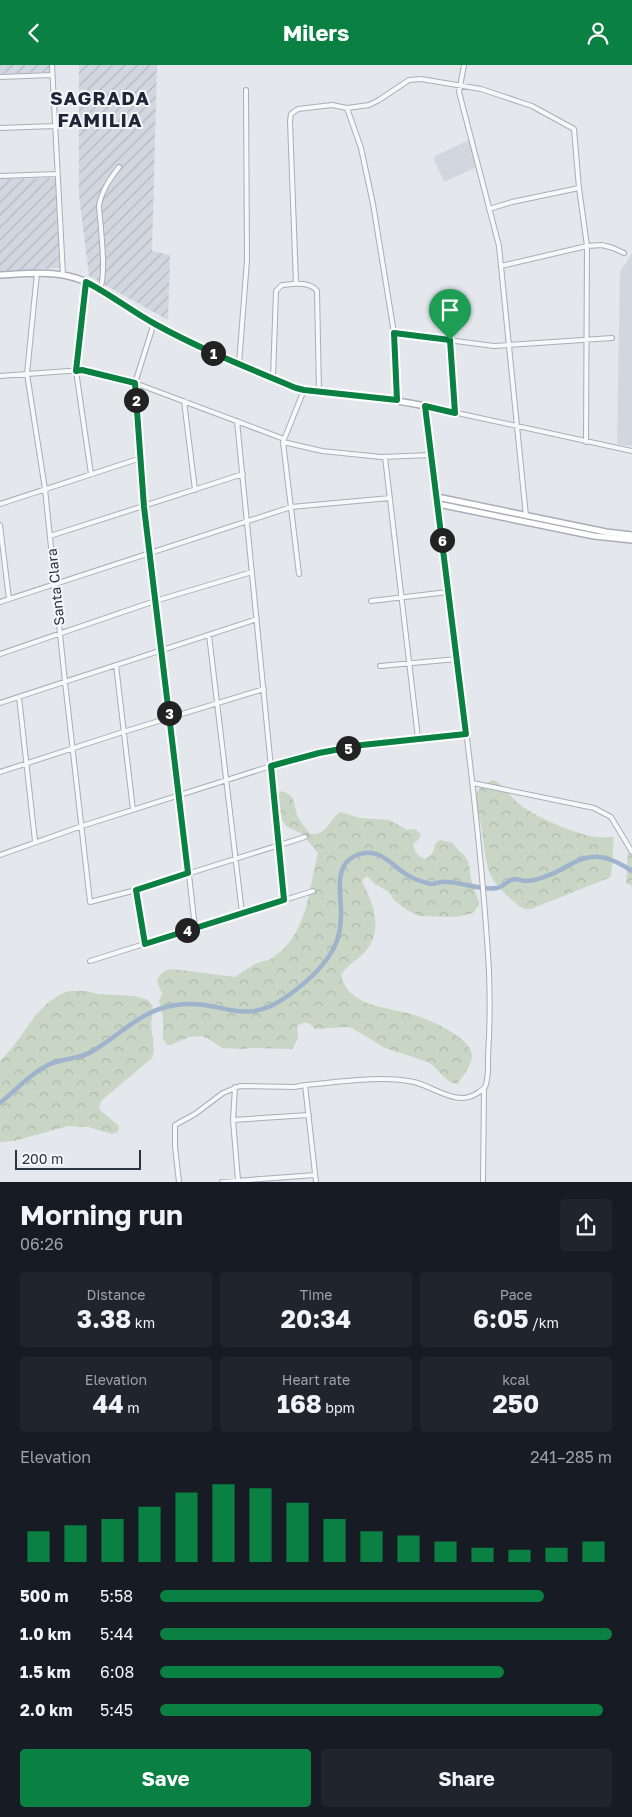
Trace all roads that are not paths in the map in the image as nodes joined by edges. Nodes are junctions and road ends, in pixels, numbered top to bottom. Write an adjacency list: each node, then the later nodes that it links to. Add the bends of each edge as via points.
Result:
1 (52, 65): 3 (street)
2 (464, 65): 5 (street)
3 (52, 75): 4 (street); 8 (street)
4 (0, 77)
5 (460, 84): 7 (street, via 421,79 409,81 369,105); 13 (street, via 532,107 574,129); 14 (street, via 459,92)
6 (246, 90): 31 (street, via 247,260)
7 (347, 108): 22 (street, via 332,105 298,109 291,114); 26 (street, via 361,148 373,204)
8 (55, 125): 9 (street); 11 (street)
9 (0, 128)
10 (119, 167): 23 (street, via 101,195 99,205)
11 (57, 174): 12 (street); 20 (street)
12 (0, 176)
13 (579, 188): 14 (street); 15 (street)
14 (489, 209): 17 (street)
15 (587, 245): 16 (street, via 602,245); 17 (street); 28 (street)
16 (624, 253)
17 (501, 266): 30 (street)
18 (37, 273): 19 (main road); 20 (main road); 33 (street, Santa Clara)
19 (0, 275)
20 (64, 275): 21 (main road)
21 (86, 282): 23 (main road); 32 (street)
22 (296, 283): 35 (street, via 282,285 276,291); 38 (street, via 311,286 317,291)
23 (100, 289): 25 (main road)
24 (449, 318): 29 (street)
25 (154, 323): 31 (main road); 36 (street)
26 (394, 333): 29 (street); 39 (street)
27 (612, 338): 28 (street)
28 (586, 339): 30 (street); 46 (street)
29 (450, 340): 30 (street, via 494,347); 42 (street)
30 (510, 346): 44 (street)
31 (240, 364): 35 (main road)
32 (76, 371): 33 (street); 36 (street); 51 (street)
33 (27, 374): 34 (street); 53 (street, Santa Clara)
34 (0, 376)
35 (273, 378): 37 (main road)
36 (135, 383): 40 (street); 49 (street)
37 (304, 390): 38 (main road); 45 (street)
38 (319, 392): 39 (main road)
39 (397, 400): 41 (main road)
40 (184, 401): 43 (street); 54 (street)
41 (425, 406): 42 (street); 48 (main road)
42 (455, 413): 44 (street)
43 (237, 421): 45 (street, via 284,439); 52 (street)
44 (517, 426): 46 (street); 61 (street)
45 (283, 442): 50 (street, via 322,451); 60 (street)
46 (586, 442): 47 (street)
47 (632, 451)
48 (431, 455): 50 (street); 55 (main road)
49 (141, 457): 51 (street); 59 (street)
50 (385, 457): 56 (street)
51 (91, 474): 53 (street)
52 (243, 474): 54 (street); 62 (street)
53 (46, 489): 58 (street); 65 (street, Santa Clara)
54 (195, 490): 59 (street)
55 (437, 497): 57 (main road); 61 (main road)
56 (390, 498): 60 (street); 72 (street)
57 (438, 503): 66 (main road, via 594,536); 71 (street)
58 (0, 505)
59 (144, 507): 65 (street); 67 (street)
60 (291, 507): 62 (street); 69 (street)
61 (526, 516): 64 (main road)
62 (248, 522): 67 (street); 68 (street)
63 (0, 525): 73 (street)
64 (632, 535)
65 (50, 536): 70 (street, Santa Clara)
66 (632, 540)
67 (150, 553): 70 (street); 74 (street)
68 (252, 572): 74 (street); 77 (street)
69 (299, 574)
70 (55, 584): 73 (street); 78 (street, Santa Clara)
71 (448, 592): 72 (street); 82 (street)
72 (402, 597): 75 (street); 83 (street)
73 (9, 599): 76 (street)
74 (155, 601): 78 (street); 80 (street)
75 (371, 601)
76 (0, 602)
77 (257, 619): 79 (street); 87 (street)
78 (60, 634): 81 (street); 86 (street, Santa Clara)
79 (209, 635): 80 (street); 90 (street)
80 (160, 652): 84 (street); 91 (street)
81 (0, 653)
82 (457, 659): 83 (street); 93 (street)
83 (409, 663): 85 (street); 94 (street)
84 (116, 665): 86 (street); 92 (street)
85 (380, 666)
86 (65, 682): 88 (street); 95 (street, Santa Clara)
87 (264, 689): 90 (street); 97 (street)
88 (19, 697): 89 (street); 96 (street)
89 (0, 703)
90 (218, 703): 91 (street); 99 (street)
91 (170, 718): 92 (street); 101 (street)
92 (123, 732): 95 (street); 102 (street)
93 (466, 734): 94 (street); 100 (street)
94 (418, 739): 97 (street, via 362,745)
95 (72, 748): 96 (street); 103 (street, Santa Clara)
96 (26, 763): 98 (street); 105 (street)
97 (271, 766): 99 (street); 106 (street)
98 (0, 772)
99 (227, 780): 101 (street); 109 (street)
100 (472, 783): 107 (street, via 594,807 610,817); 120 (street, via 485,897 491,1006 488,1072)
101 (180, 795): 102 (street); 110 (street)
102 (133, 810): 103 (street)
103 (82, 826): 105 (street); 111 (street, Santa Clara, via 90,902)
104 (305, 837): 106 (street)
105 (35, 841): 108 (street)
106 (279, 845): 109 (street); 113 (street)
107 (632, 852)
108 (0, 855)
109 (236, 858): 110 (street); 114 (street)
110 (188, 873): 111 (street); 115 (street)
111 (136, 890): 116 (street)
112 (313, 891): 113 (street)
113 (284, 900): 114 (street)
114 (242, 913): 115 (street)
115 (194, 928): 116 (street)
116 (145, 944): 117 (street)
117 (90, 961)
118 (305, 1085): 119 (street); 120 (street, via 397,1079 458,1098 470,1097); 121 (street)
119 (235, 1087): 122 (street); 125 (street, via 175,1125)
120 (484, 1088): 128 (street)
121 (309, 1115): 122 (street); 123 (street)
122 (233, 1119): 124 (street)
123 (315, 1175): 124 (street); 127 (street)
124 (238, 1180): 126 (street)
125 (179, 1182)
126 (222, 1182)
127 (316, 1182)
128 (483, 1182)

